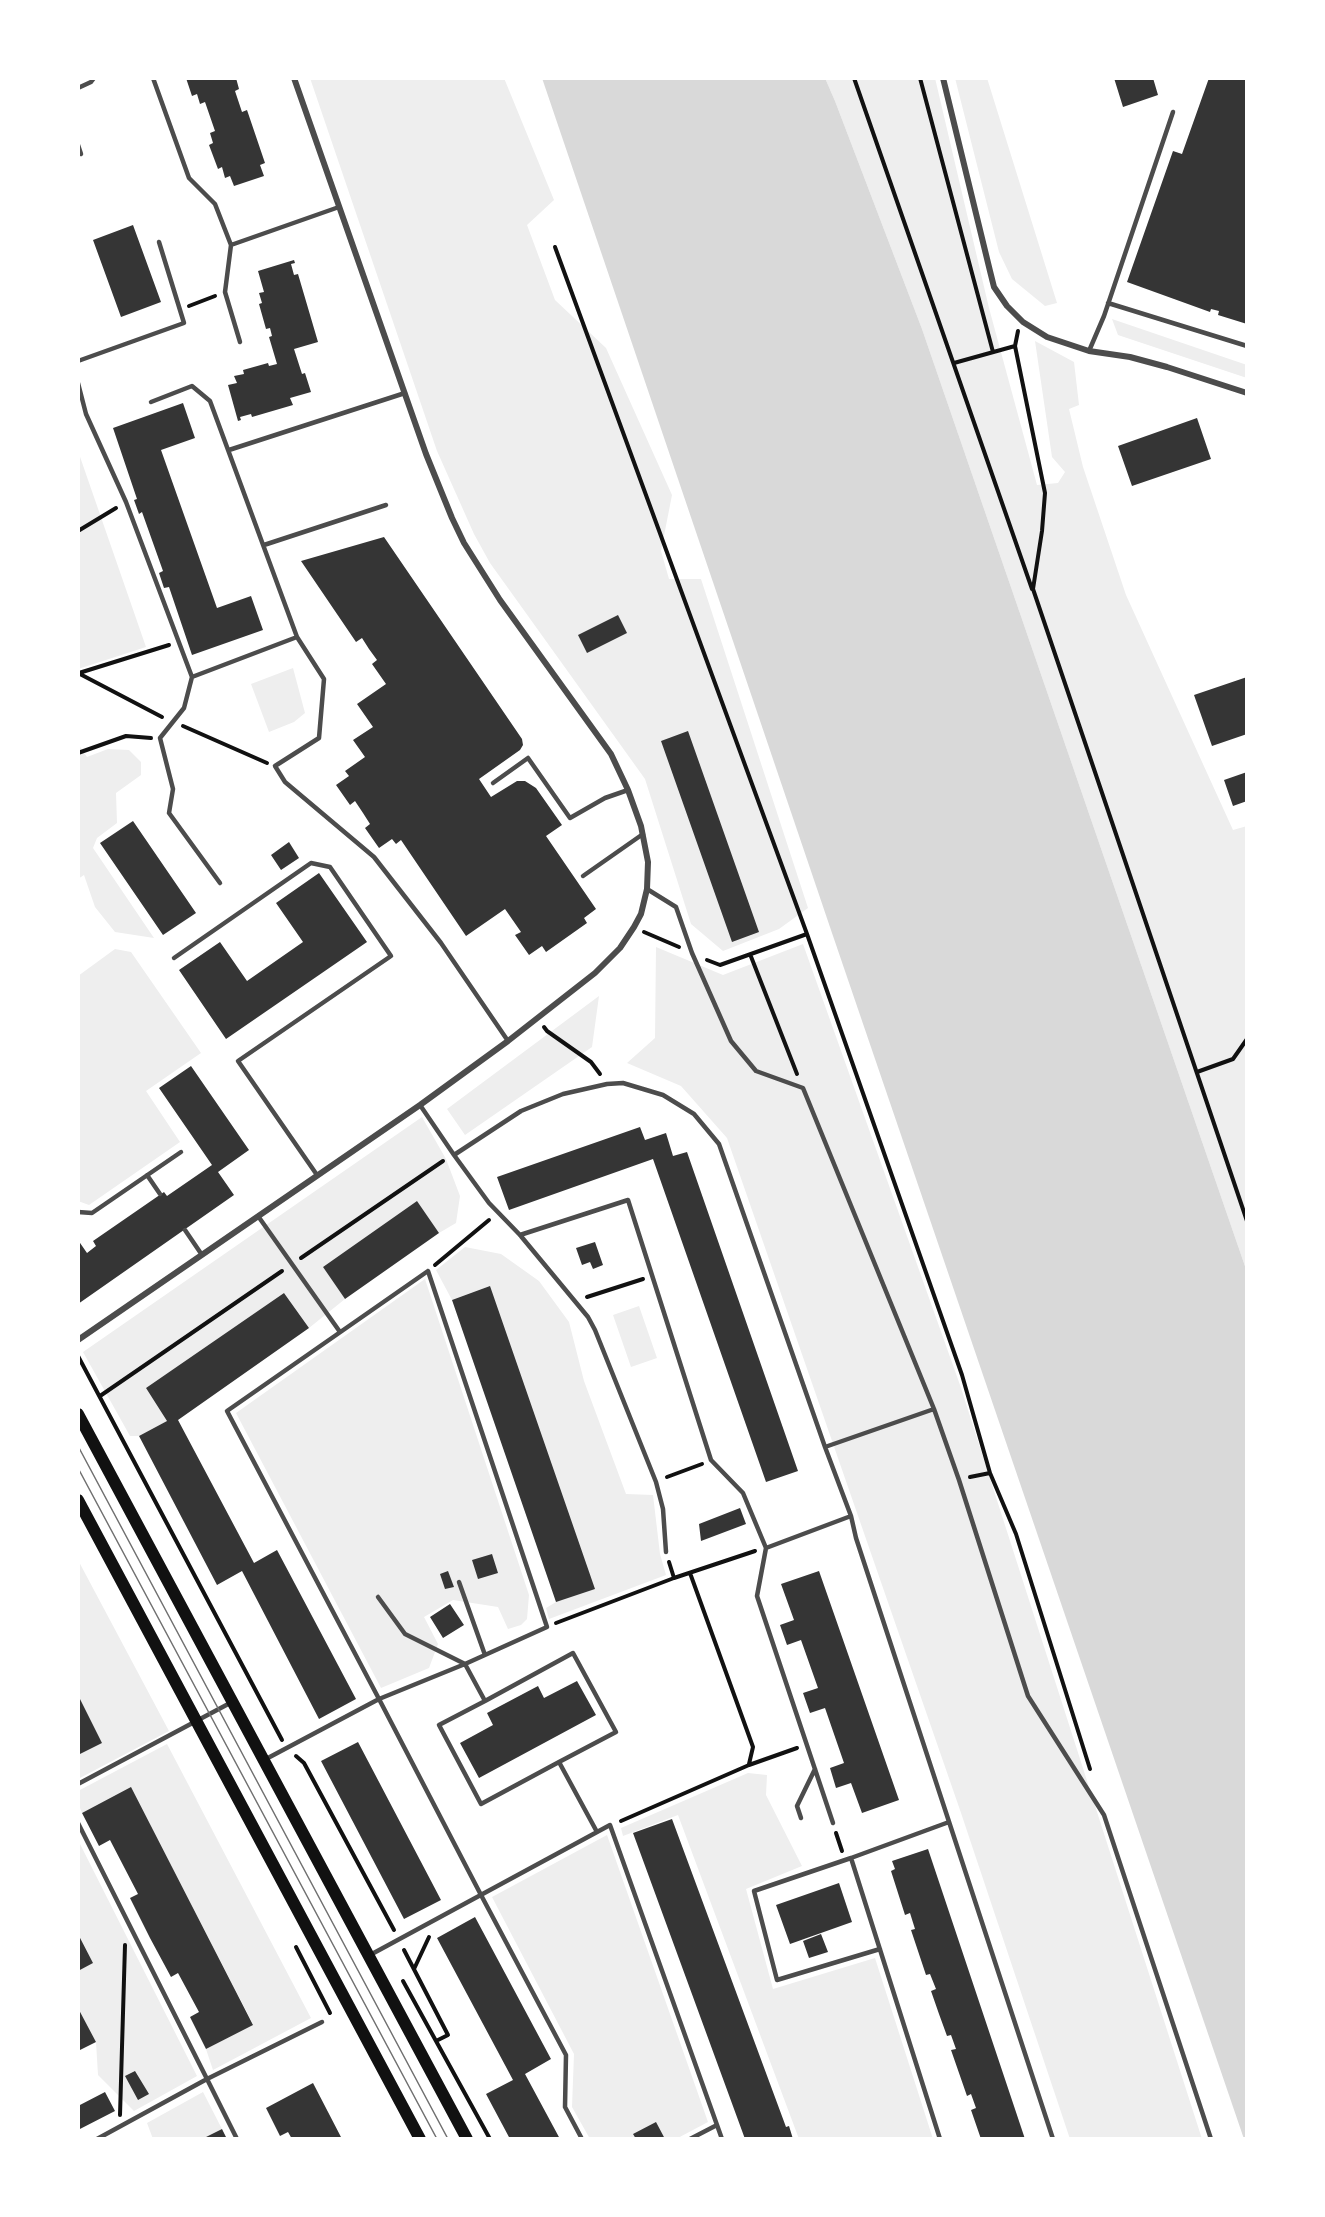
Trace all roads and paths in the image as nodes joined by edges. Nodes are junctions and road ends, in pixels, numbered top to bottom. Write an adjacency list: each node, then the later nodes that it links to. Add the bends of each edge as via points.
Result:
1 (94, 78): 7 (lane)
2 (153, 78): 13 (lane, via 189,178 215,204)
3 (294, 78): 11 (street)
4 (854, 78): 25 (path)
5 (920, 78): 23 (path)
6 (944, 78): 18 (street, via 994,287)
7 (78, 88)
8 (1173, 111): 16 (lane)
9 (78, 145): 10 (lane)
10 (81, 154)
11 (339, 207): 13 (lane); 27 (street)
12 (159, 242): 17 (lane)
13 (231, 244): 15 (lane)
14 (555, 247): 49 (path)
15 (225, 292): 17 (path); 19 (lane)
16 (1108, 303): 21 (lane); 22 (lane)
17 (180, 310): 24 (lane, via 184,323)
18 (1023, 322): 20 (path); 22 (street, via 1047,337)
19 (240, 342)
20 (1016, 346): 23 (path); 35 (path, via 1045,494)
21 (1247, 346)
22 (1089, 351): 28 (street, via 1130,357)
23 (993, 352): 25 (path)
24 (78, 360)
25 (954, 363): 35 (path)
26 (78, 383): 31 (lane, via 86,414)
27 (405, 393): 30 (lane); 43 (street, via 464,543 500,600 611,754)
28 (1247, 393)
29 (151, 402): 30 (lane, via 192,386 210,401)
30 (230, 450): 34 (lane)
31 (126, 502): 33 (path); 37 (lane)
32 (386, 505): 34 (lane)
33 (78, 531)
34 (264, 546): 36 (lane)
35 (1033, 589): 56 (path)
36 (297, 637): 39 (lane); 55 (lane, via 324,679 318,738 275,766 285,782 374,857 441,943)
37 (179, 642): 38 (path); 39 (lane)
38 (78, 674)
39 (192, 677): 40 (lane, via 184,708)
40 (160, 738): 41 (path, via 126,736); 46 (lane, via 173,789 170,813)
41 (78, 753)
42 (493, 783): 43 (lane, via 528,758 570,818)
43 (628, 790): 44 (street)
44 (643, 834): 45 (lane); 47 (street)
45 (583, 876)
46 (220, 883)
47 (647, 890): 48 (street); 50 (lane, via 676,907)
48 (634, 927): 50 (path); 53 (street, via 595,973)
49 (807, 934): 51 (path); 83 (path, via 962,1375)
50 (692, 953): 51 (path, via 720,965); 58 (lane, via 731,1041 756,1071)
51 (750, 954): 58 (path)
52 (174, 958): 63 (lane, via 311,863 330,867 391,956 238,1061)
53 (537, 1018): 55 (street); 57 (path, via 548,1032 591,1062)
54 (1247, 1040): 56 (path, via 1233,1059)
55 (508, 1041): 59 (street)
56 (1197, 1072): 67 (path)
57 (607, 1084): 61 (lane, via 563,1094 521,1111); 81 (lane, via 623,1083 663,1095 694,1114 720,1144)
58 (803, 1088): 79 (lane)
59 (420, 1105): 61 (lane); 63 (street)
60 (181, 1152): 62 (lane)
61 (454, 1154): 70 (lane, via 489,1203); 72 (path)
62 (147, 1175): 64 (lane); 65 (lane, via 92,1213)
63 (317, 1175): 66 (street)
64 (160, 1194)
65 (78, 1212)
66 (258, 1216): 71 (street); 72 (lane)
67 (1247, 1221)
68 (479, 1228): 73 (path)
69 (185, 1230): 71 (lane)
70 (520, 1235): 74 (lane, via 628,1200); 75 (lane)
71 (202, 1255): 77 (street)
72 (292, 1264): 76 (lane); 78 (path)
73 (428, 1271): 76 (lane); 93 (lane)
74 (652, 1275): 75 (path); 88 (lane, via 711,1460 743,1492)
75 (575, 1301): 89 (lane, via 596,1330 656,1482 663,1509)
76 (340, 1332): 96 (lane, via 227,1411)
77 (78, 1341)
78 (100, 1396)
79 (934, 1409): 81 (lane); 85 (lane)
80 (78, 1414): 97 (main road)
81 (825, 1447): 87 (lane)
82 (689, 1469): 84 (path)
83 (990, 1473): 85 (path); 105 (path, via 1016,1534)
84 (667, 1477)
85 (959, 1480): 137 (lane, via 1028,1696 1104,1815)
86 (78, 1500): 99 (main road)
87 (851, 1516): 88 (lane); 108 (lane)
88 (766, 1548): 90 (path); 104 (lane, via 757,1596)
89 (666, 1552)
90 (690, 1573): 93 (path); 103 (path, via 753,1747)
91 (459, 1582): 94 (lane)
92 (378, 1597): 95 (lane, via 405,1634)
93 (547, 1626): 94 (lane)
94 (485, 1655): 95 (lane)
95 (465, 1664): 96 (lane); 98 (lane)
96 (379, 1699): 101 (lane); 114 (lane)
97 (233, 1701): 99 (lane); 101 (main road)
98 (485, 1701): 102 (lane, via 439,1725 481,1804); 102 (lane, via 573,1653 616,1732)
99 (197, 1721): 106 (lane); 130 (main road)
100 (783, 1753): 103 (path)
101 (265, 1760): 119 (main road)
102 (559, 1762): 112 (lane)
103 (748, 1765): 111 (path)
104 (815, 1769): 107 (lane, via 797,1806); 110 (lane)
105 (1091, 1774)
106 (78, 1784)
107 (801, 1818)
108 (949, 1822): 113 (lane); 136 (lane)
109 (78, 1823): 115 (lane)
110 (833, 1823)
111 (610, 1826): 112 (lane); 127 (lane)
112 (597, 1832): 114 (lane)
113 (850, 1858): 118 (lane); 118 (lane, via 754,1891 777,1980)
114 (482, 1895): 116 (lane); 132 (lane, via 566,2055 565,2107)
115 (126, 1918): 125 (lane); 126 (path)
116 (437, 1919): 119 (lane); 120 (path)
117 (296, 1947): 122 (path, via 330,2013)
118 (880, 1949): 135 (lane)
119 (369, 1956): 131 (main road)
120 (414, 1969)
121 (400, 1975): 124 (path)
122 (340, 2008)
123 (322, 2022): 125 (lane)
124 (436, 2041)
125 (207, 2079): 126 (lane); 129 (lane)
126 (119, 2125): 128 (lane)
127 (717, 2125): 133 (lane); 134 (lane)
128 (96, 2139)
129 (237, 2139)
130 (420, 2139)
131 (467, 2139)
132 (582, 2139)
133 (690, 2139)
134 (722, 2139)
135 (940, 2139)
136 (1053, 2139)
137 (1211, 2139)

